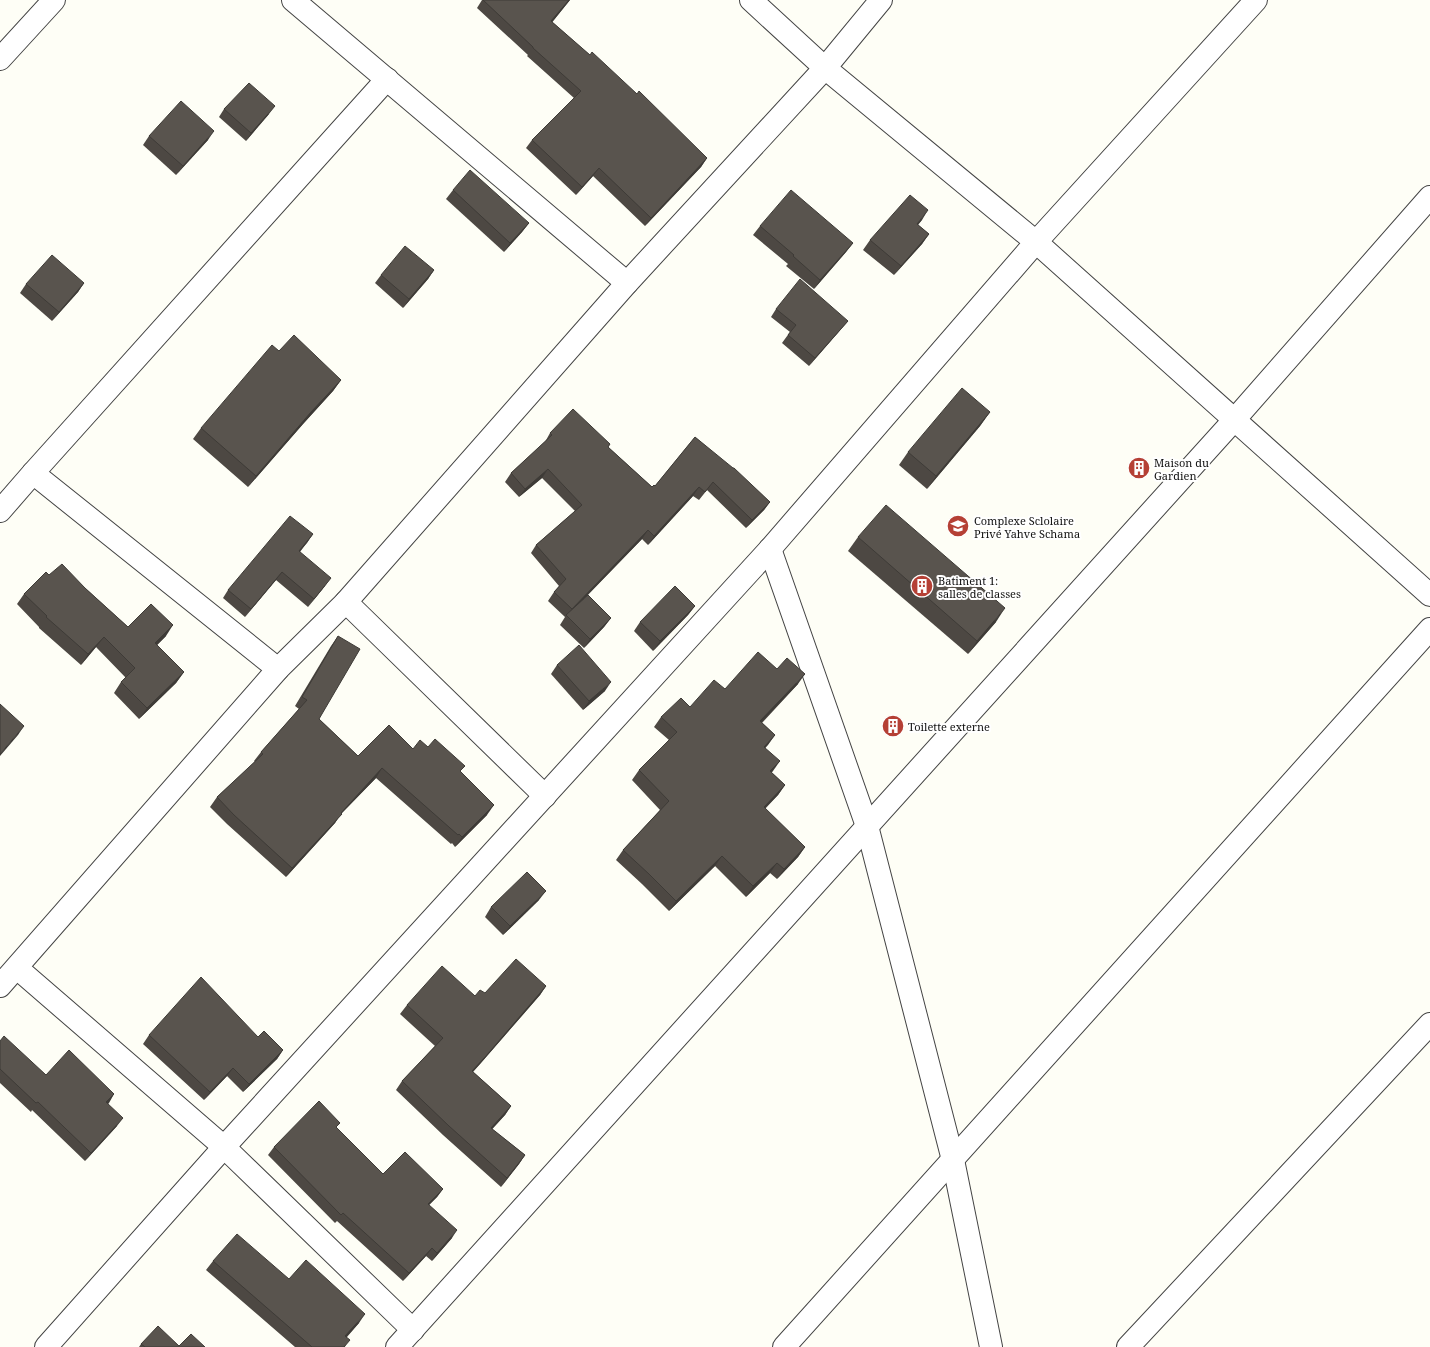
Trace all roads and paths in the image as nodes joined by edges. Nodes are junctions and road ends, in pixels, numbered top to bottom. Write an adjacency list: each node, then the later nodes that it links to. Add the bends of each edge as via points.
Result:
1 (54, 0): 6 (street)
2 (294, 0): 8 (street)
3 (751, 0): 7 (street)
4 (880, 0): 7 (street)
5 (1256, 0): 10 (street)
6 (0, 59)
7 (825, 68): 10 (street); 11 (street)
8 (387, 79): 11 (street); 13 (street)
9 (1430, 198): 12 (street)
10 (1036, 242): 12 (street); 15 (street)
11 (627, 283): 17 (street)
12 (1235, 419): 16 (street); 21 (street)
13 (33, 472): 14 (street); 19 (street)
14 (0, 511)
15 (770, 549): 20 (street); 21 (street)
16 (1430, 595)
17 (346, 602): 19 (street); 20 (street)
18 (1430, 629): 26 (street)
19 (278, 669): 22 (street)
20 (545, 796): 25 (street)
21 (867, 826): 26 (street); 27 (street)
22 (17, 968): 23 (street); 25 (street)
23 (0, 986)
24 (1430, 1024): 32 (street)
25 (224, 1147): 27 (street); 28 (street)
26 (953, 1160): 30 (street); 31 (street)
27 (413, 1330): 29 (street)
28 (46, 1347)
29 (397, 1347)
30 (784, 1347)
31 (991, 1347)
32 (1128, 1347)

